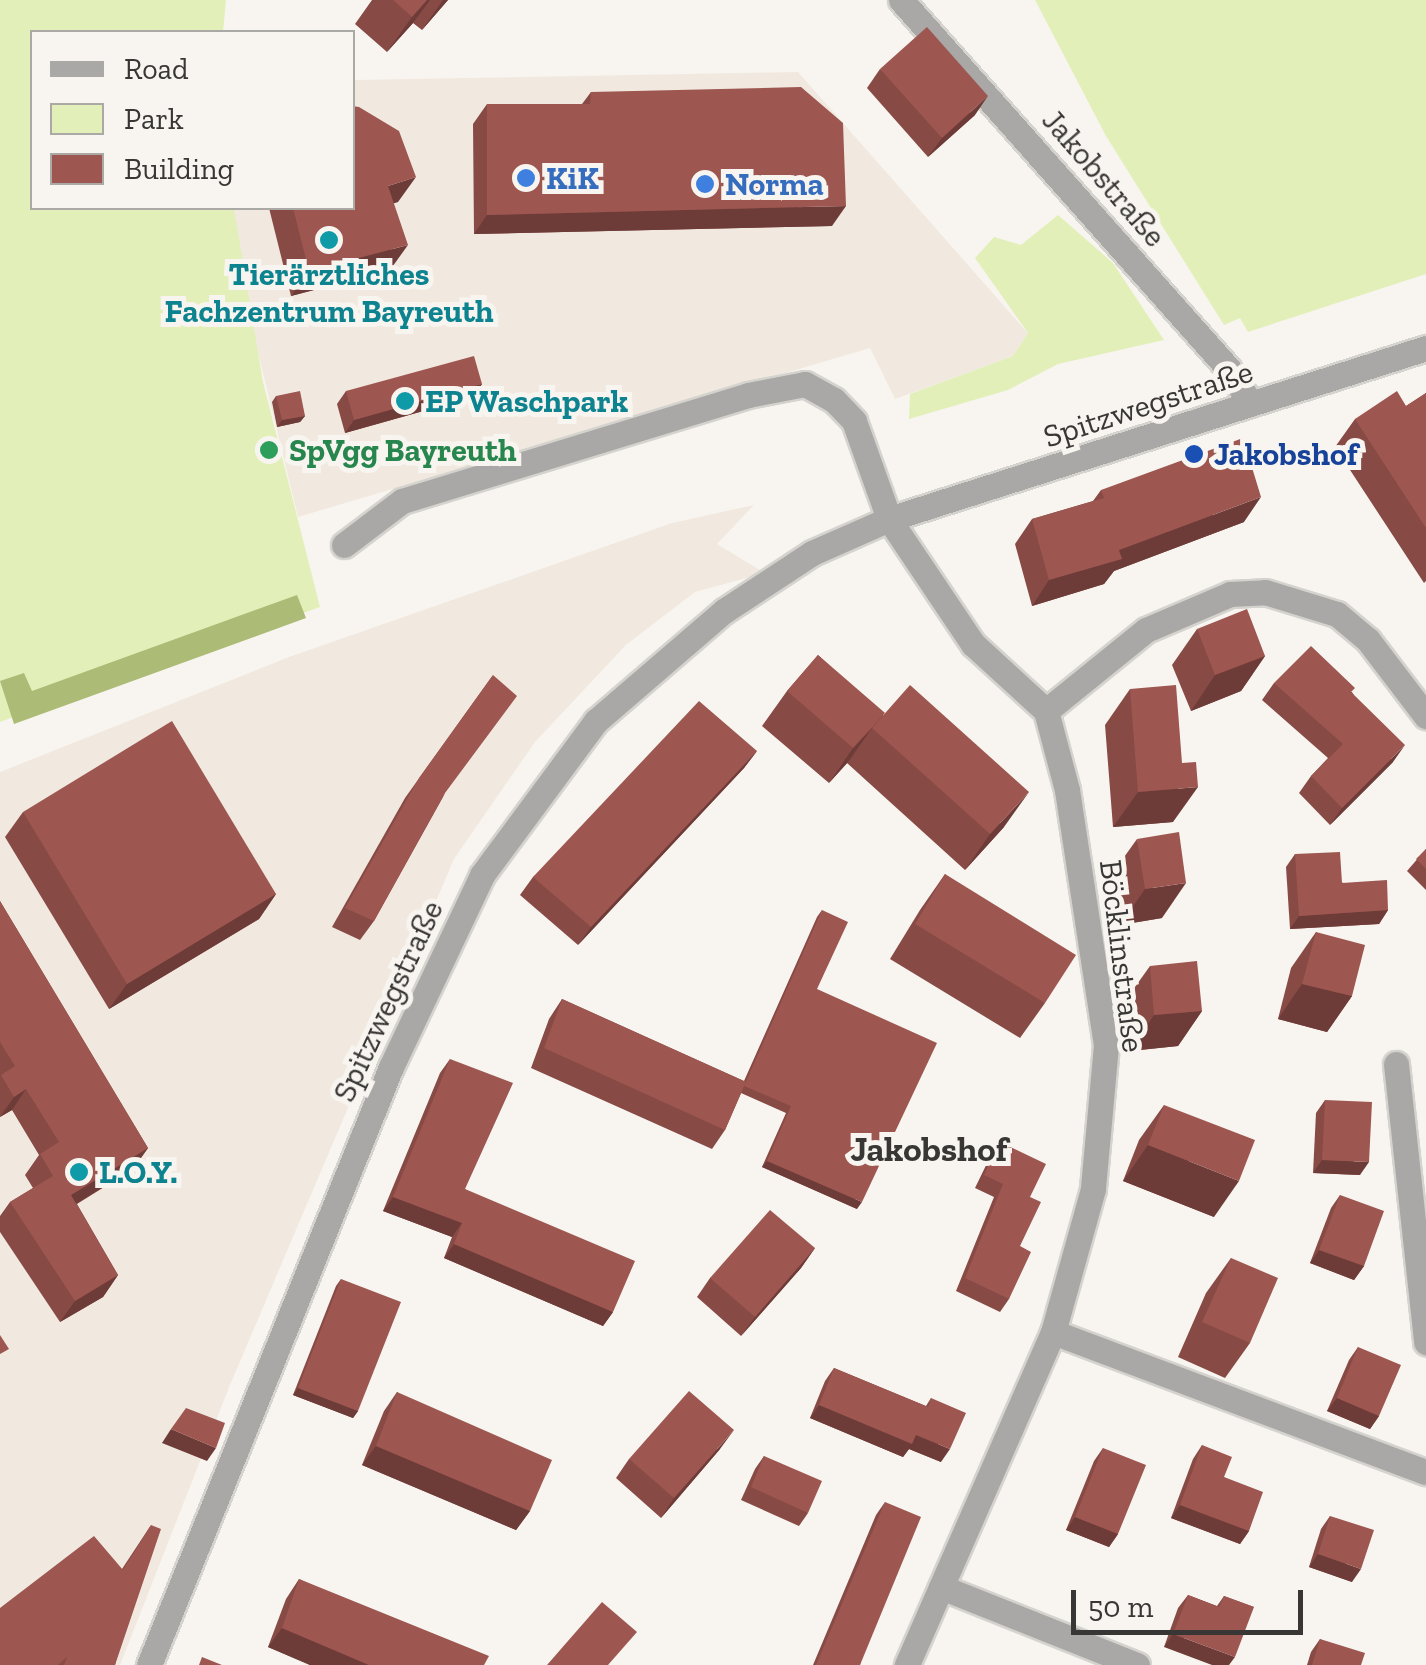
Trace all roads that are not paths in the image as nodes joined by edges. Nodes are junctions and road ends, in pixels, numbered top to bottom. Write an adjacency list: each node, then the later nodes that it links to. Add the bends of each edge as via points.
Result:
1 (901, 0): 3 (street, Jakobstraße, via 1230,370)
2 (1426, 348): 3 (street, Spitzwegstraße)
3 (1251, 404): 4 (street, Spitzwegstraße)
4 (889, 519): 5 (street, via 854,422 834,400 805,384 748,395 402,500); 6 (street, via 973,644); 13 (street, Spitzwegstraße, via 812,554 665,658 596,722 482,875 391,1066)
5 (344, 546)
6 (1046, 711): 7 (street, via 1146,630 1230,594 1265,592 1337,614 1368,640); 9 (street, Böcklinstraße, via 1067,790 1106,1044 1094,1188)
7 (1426, 716)
8 (1396, 1064): 10 (street)
9 (1053, 1332): 11 (street); 12 (street, Böcklinstraße)
10 (1426, 1342)
11 (1426, 1472)
12 (942, 1586): 14 (street, Böcklinstraße); 15 (street)
13 (149, 1665)
14 (907, 1665)
15 (1137, 1665)

